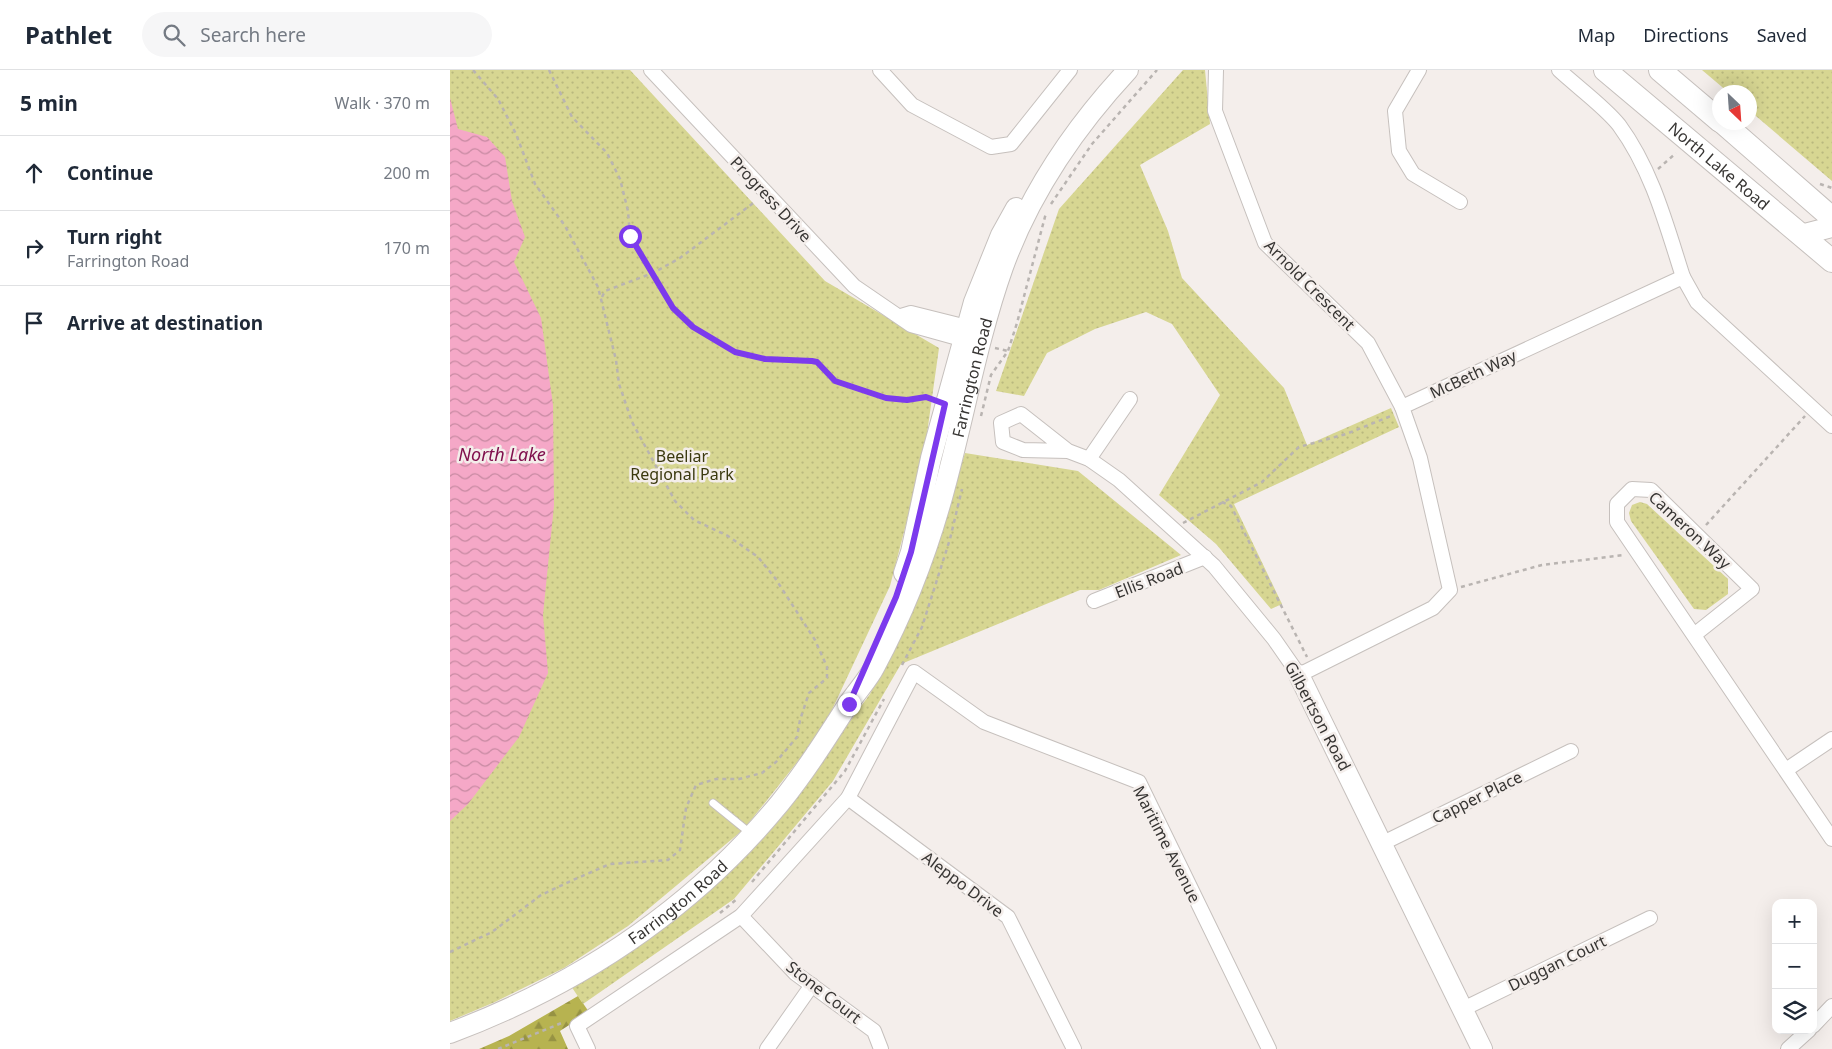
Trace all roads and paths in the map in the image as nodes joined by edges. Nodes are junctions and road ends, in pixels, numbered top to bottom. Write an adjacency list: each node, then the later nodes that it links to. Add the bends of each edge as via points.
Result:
1 (473, 70): 26 (path, via 498,99 516,134 535,184 565,226)
2 (549, 70): 24 (path, via 572,117 607,152 620,180 630,236)
3 (651, 70): 27 (street, Progress Drive, via 854,286 911,325)
4 (880, 70): 5 (street, via 912,105 991,147 1011,144)
5 (1070, 70)
6 (1110, 70): 27 (main road, Farrington Road, via 1055,139 997,242 984,273)
7 (1128, 70): 27 (main road, Farrington Road, via 1076,130 1044,181)
8 (1157, 70): 32 (path, via 1092,144 1046,211 1008,351 991,375)
9 (1216, 70): 30 (street, Arnold Crescent, via 1215,111 1265,243 1368,343)
10 (1419, 70): 18 (street, via 1395,110 1399,152 1413,174)
11 (1559, 70): 25 (street, via 1618,124 1643,163 1652,181)
12 (1605, 70): 22 (main road, North Lake Road)
13 (1660, 70): 14 (main road, North Lake Road)
14 (1712, 114)
15 (1730, 130): 16 (main road, North Lake Road)
16 (1781, 173): 17 (main road); 20 (main road, North Lake Road)
17 (1832, 196)
18 (1460, 202)
19 (762, 208): 24 (path, via 756,201 680,258)
20 (1832, 218)
21 (1832, 227): 22 (main road)
22 (1801, 235): 23 (main road, North Lake Road)
23 (1832, 261)
24 (653, 273): 26 (path, via 605,291); 28 (path, via 680,315 693,327 735,352 765,359 817,362 835,381 886,398 907,400 926,397 934,400)
25 (1683, 277): 30 (street, McBeth Way); 31 (street, via 1696,302)
26 (602, 299): 62 (path, via 619,384 632,422 675,501 694,520 728,536 758,557 815,640 827,678 809,693 797,736 776,762 762,773 696,785 686,808 680,850 668,860 610,864 541,895 492,932)
27 (973, 336): 32 (main road, Farrington Road); 48 (main road, Farrington Road, via 930,458 911,552 896,597)
28 (936, 393)
29 (1130, 399): 35 (street)
30 (1402, 406): 37 (path, via 1391,416 1372,425 1299,447 1262,482); 42 (street, via 1420,458)
31 (1812, 408): 33 (street); 39 (path)
32 (976, 412): 48 (main road, Farrington Road, via 943,494 923,558 874,668)
33 (1832, 426)
34 (1068, 451): 35 (street, Gilbertson Road)
35 (1089, 459): 38 (street, Gilbertson Road, via 1119,480)
36 (964, 484): 45 (path, via 922,627)
37 (1222, 502): 38 (path); 46 (path, via 1231,506 1308,660)
38 (1175, 531): 41 (street, Gilbertson Road)
39 (1697, 535): 40 (street, Cameron Way, via 1651,490 1632,489 1617,504 1618,522); 44 (street, Cameron Way, via 1752,589)
40 (1638, 553): 42 (path, via 1542,565); 44 (street, Cameron Way)
41 (1204, 557): 43 (street, Ellis Road); 46 (street, Gilbertson Road, via 1274,639)
42 (1450, 590): 46 (street, via 1434,608)
43 (1094, 601)
44 (1694, 635): 51 (street, Cameron Way)
45 (899, 670)
46 (1299, 675): 56 (main road, Gilbertson Road)
47 (886, 695): 57 (path, via 845,771)
48 (849, 704): 54 (main road, Farrington Road, via 782,801)
49 (1832, 738): 51 (street)
50 (1570, 751): 56 (street, Capper Place)
51 (1786, 770): 55 (street, Cameron Way)
52 (848, 798): 60 (street); 74 (street, Aleppo Drive, via 1008,917); 75 (street, Maritime Avenue, via 914,672 984,722 1139,782)
53 (713, 802): 54 (lane)
54 (753, 834): 68 (main road, Farrington Road, via 708,881 611,955 529,1000)
55 (1832, 839)
56 (1383, 843): 65 (main road, Gilbertson Road)
57 (752, 883)
58 (739, 898): 59 (path)
59 (717, 915)
60 (741, 916): 63 (street, Stone Court, via 795,973); 66 (street)
61 (1650, 918): 65 (street, Duggan Court)
62 (450, 952)
63 (812, 986): 72 (street); 73 (street, Stone Court, via 874,1032)
64 (1832, 1006): 67 (street)
65 (1463, 1009): 76 (main road, Gilbertson Road)
66 (574, 1022): 70 (path); 71 (street)
67 (1817, 1022)
68 (450, 1033)
69 (1805, 1034): 77 (street)
70 (498, 1049)
71 (588, 1049)
72 (767, 1049)
73 (881, 1049)
74 (1074, 1049)
75 (1269, 1049)
76 (1482, 1049)
77 (1788, 1049)

